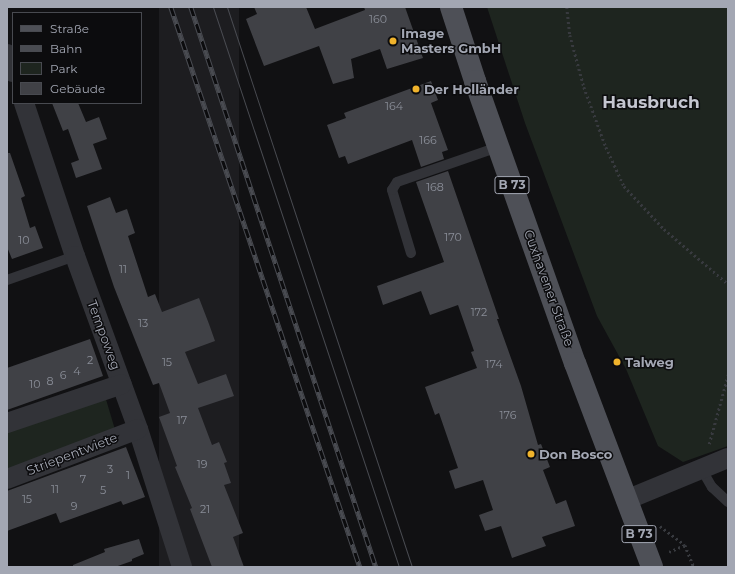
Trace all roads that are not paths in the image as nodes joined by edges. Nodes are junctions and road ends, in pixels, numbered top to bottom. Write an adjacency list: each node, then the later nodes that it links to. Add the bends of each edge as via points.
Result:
1 (452, 7): 5 (main road, Cuxhavener Straße / B 73)
2 (7, 54): 3 (street)
3 (12, 69)
4 (24, 104): 7 (street, Tempoweg)
5 (498, 146): 6 (lane, via 397,182 392,190); 15 (main road, Cuxhavener Straße / B 73)
6 (411, 253)
7 (75, 256): 8 (lane); 9 (street, Tempoweg)
8 (7, 280)
9 (122, 384): 10 (street); 11 (street, Tempoweg)
10 (7, 423)
11 (138, 429): 14 (street, Striepentwiete); 17 (street, Tempoweg)
12 (728, 458): 13 (street)
13 (702, 470): 15 (street); 16 (lane, via 712,487)
14 (7, 479)
15 (626, 500): 18 (main road, Cuxhavener Straße / B 73)
16 (728, 502)
17 (182, 567)
18 (652, 567)

